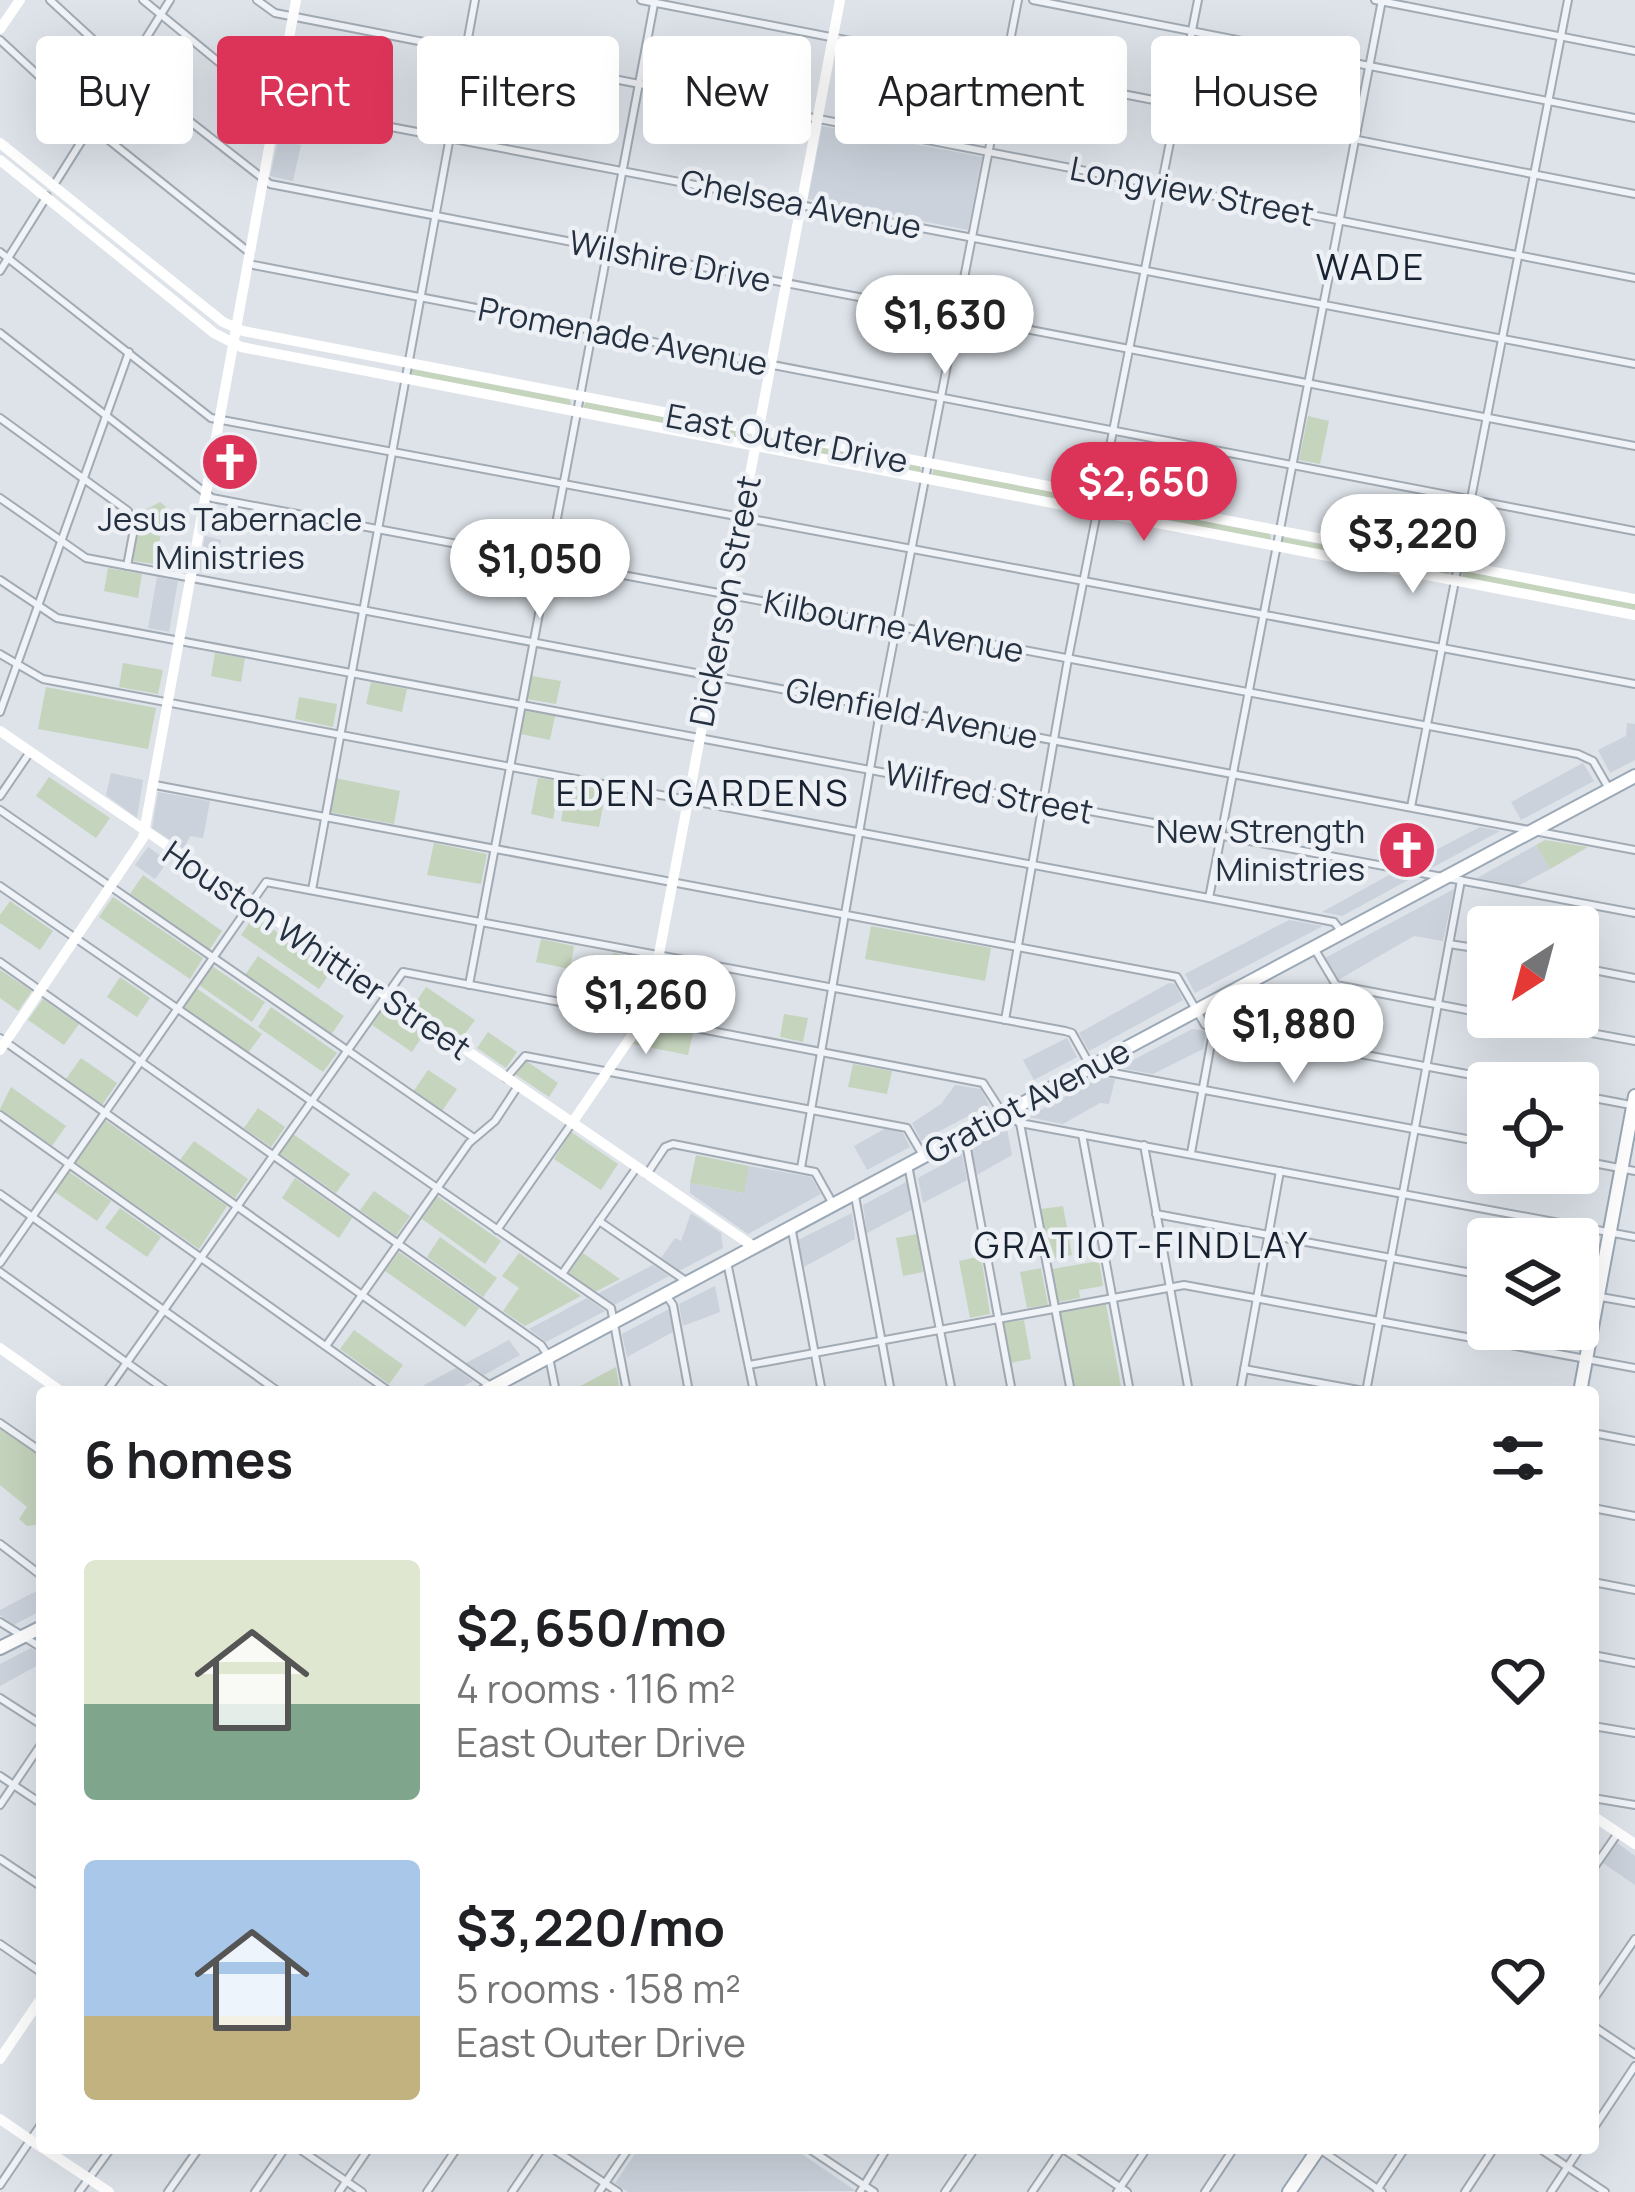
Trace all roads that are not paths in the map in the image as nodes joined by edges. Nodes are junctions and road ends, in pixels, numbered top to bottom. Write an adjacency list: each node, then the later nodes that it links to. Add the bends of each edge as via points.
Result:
1 (20, 0): 18 (street)
2 (50, 0): 20 (street, Wilshire Drive)
3 (143, 0): 16 (street, Chelsea Avenue)
4 (170, 0): 16 (street)
5 (257, 0): 17 (street, Longview Street)
6 (296, 0): 17 (street)
7 (475, 0): 23 (street)
8 (641, 0): 15 (street)
9 (840, 0): 26 (street, Dickerson Street)
10 (1018, 0): 24 (street)
11 (1033, 0): 19 (street)
12 (1198, 0): 19 (street)
13 (1380, 0): 27 (street); 32 (street)
14 (1568, 0): 27 (street)
15 (655, 1): 26 (street); 35 (street)
16 (161, 15): 21 (street); 31 (street, Chelsea Avenue)
17 (293, 16): 22 (street); 29 (street, Longview Street)
18 (0, 29)
19 (1192, 31): 25 (street); 32 (street)
20 (89, 36)
21 (148, 36)
22 (289, 36)
23 (469, 36)
24 (1011, 36)
25 (1191, 36)
26 (833, 37): 38 (street, Dickerson Street)
27 (1561, 37): 30 (street); 36 (street)
28 (0, 40): 33 (street, Promenade Avenue)
29 (417, 40)
30 (1635, 51)
31 (217, 61)
32 (1370, 66): 36 (street); 37 (street)
33 (36, 73)
34 (619, 80): 35 (street, Longview Street)
35 (639, 84): 38 (street, Longview Street); 52 (street)
36 (1549, 101): 39 (street); 53 (street)
37 (1360, 115)
38 (817, 118): 50 (street, Longview Street); 59 (street, Dickerson Street)
39 (1635, 118)
40 (193, 125): 54 (street, Wilshire Drive)
41 (1360, 140): 53 (street)
42 (80, 144): 55 (street)
43 (114, 144): 67 (street, Promenade Avenue)
44 (270, 144): 54 (street)
45 (448, 144): 60 (street)
46 (486, 144): 52 (street, Chelsea Avenue)
47 (991, 144): 50 (street)
48 (1170, 144): 56 (street)
49 (1354, 144): 61 (street)
50 (990, 152): 56 (street, Longview Street); 62 (street)
51 (3, 154): 55 (street, East Outer Drive); 58 (street, East Outer Drive)
52 (622, 170): 59 (street, Chelsea Avenue); 63 (street)
53 (1534, 174): 57 (street); 65 (street)
54 (263, 182): 60 (street, Wilshire Drive); 67 (street)
55 (54, 186): 58 (street); 72 (street, East Outer Drive)
56 (1162, 186): 61 (street, Longview Street); 68 (street)
57 (1635, 194)
58 (46, 198): 66 (street); 72 (street, East Outer Drive)
59 (801, 204): 62 (street, Chelsea Avenue); 71 (street, Dickerson Street)
60 (434, 216): 63 (street, Wilshire Drive); 73 (street)
61 (1339, 220): 65 (street, Longview Street); 74 (street)
62 (974, 237): 68 (street, Chelsea Avenue); 75 (street)
63 (607, 249): 71 (street, Wilshire Drive); 78 (street)
64 (0, 252): 66 (street)
65 (1519, 255): 70 (street, Longview Street); 81 (street)
66 (8, 258): 69 (street); 86 (street)
67 (249, 258): 73 (street, Promenade Avenue); 77 (street)
68 (1146, 270): 74 (street, Chelsea Avenue); 85 (street)
69 (0, 271)
70 (1635, 278)
71 (785, 283): 75 (street, Wilshire Drive); 88 (street, Dickerson Street)
72 (177, 294): 76 (street, East Outer Drive)
73 (418, 297): 78 (street, Promenade Avenue); 90 (street)
74 (1323, 304): 81 (street, Chelsea Avenue); 91 (street)
75 (957, 316): 85 (street, Wilshire Drive); 92 (street)
76 (219, 328): 77 (street, East Outer Drive); 82 (street, East Outer Drive)
77 (236, 328): 80 (street, East Outer Drive); 82 (street)
78 (591, 330): 88 (street, Promenade Avenue); 93 (street)
79 (0, 333): 94 (street, Kilbourne Avenue)
80 (254, 333): 83 (street, East Outer Drive); 84 (street)
81 (1503, 339): 89 (street, Chelsea Avenue); 96 (street)
82 (232, 344): 84 (street, East Outer Drive); 97 (street)
83 (309, 344): 87 (street); 90 (street, East Outer Drive)
84 (249, 349): 87 (street, East Outer Drive)
85 (1130, 350): 91 (street, Wilshire Drive); 98 (street)
86 (129, 352): 94 (street); 97 (street)
87 (306, 360): 90 (street, East Outer Drive)
88 (770, 364): 92 (street, Promenade Avenue); 99 (street, Dickerson Street)
89 (1635, 364)
90 (405, 371): 93 (street, East Outer Drive); 102 (street)
91 (1307, 383): 96 (street, Wilshire Drive); 103 (street)
92 (941, 397): 98 (street, Promenade Avenue); 104 (street)
93 (577, 404): 99 (street, East Outer Drive); 100 (street, East Outer Drive); 106 (street)
94 (106, 416): 105 (street); 107 (street, Kilbourne Avenue)
95 (0, 418): 105 (street)
96 (1487, 418): 101 (street, Wilshire Drive); 109 (street)
97 (219, 419): 102 (street); 107 (street)
98 (1112, 430): 103 (street, Promenade Avenue); 110 (street)
99 (758, 432): 100 (street, Dickerson Street); 104 (street, East Outer Drive)
100 (755, 446): 104 (street, East Outer Drive); 111 (street, Dickerson Street)
101 (1635, 446)
102 (391, 451): 106 (street); 112 (street)
103 (1291, 464): 109 (street, Promenade Avenue); 113 (street)
104 (926, 471): 110 (street, East Outer Drive); 117 (street)
105 (83, 479): 115 (street); 120 (street, via 131,516)
106 (562, 483): 111 (street); 118 (street)
107 (204, 495): 112 (street, Kilbourne Avenue); 121 (street)
108 (0, 498): 115 (street, Glenfield Avenue)
109 (1471, 499): 114 (street, Promenade Avenue); 119 (street)
110 (1099, 505): 113 (street, East Outer Drive); 116 (street, East Outer Drive); 123 (street)
111 (740, 518): 117 (street); 125 (street, Dickerson Street)
112 (376, 528): 118 (street, Kilbourne Avenue); 128 (street)
113 (1278, 530): 116 (street); 119 (street, East Outer Drive)
114 (1635, 530)
115 (61, 541): 120 (street, Glenfield Avenue, via 86,558); 127 (street)
116 (1275, 546): 124 (street, East Outer Drive); 129 (street)
117 (911, 548): 123 (street); 131 (street)
118 (548, 561): 125 (street, Kilbourne Avenue); 133 (street)
119 (1458, 565): 124 (street); 126 (street, East Outer Drive)
120 (127, 566): 121 (street, Glenfield Avenue)
121 (188, 577): 128 (street, Glenfield Avenue); 132 (street)
122 (0, 580): 127 (street, Wilfred Street)
123 (1083, 580): 129 (street); 136 (street)
124 (1455, 581): 130 (street, East Outer Drive); 134 (street)
125 (726, 594): 131 (street, Kilbourne Avenue); 139 (street, Dickerson Street)
126 (1635, 599)
127 (38, 606): 132 (street, Wilfred Street, via 57,618); 137 (street)
128 (362, 609): 133 (street, Glenfield Avenue); 138 (street)
129 (1263, 613): 134 (street); 141 (street)
130 (1635, 615)
131 (896, 626): 136 (street, Kilbourne Avenue); 144 (street)
132 (176, 640): 138 (street, Wilfred Street); 142 (street)
133 (532, 641): 139 (street, Glenfield Avenue); 143 (street)
134 (1442, 647): 140 (street); 146 (street)
135 (0, 654): 137 (street)
136 (1067, 658): 141 (street, Kilbourne Avenue); 150 (street)
137 (16, 665): 142 (street, via 43,679); 145 (street)
138 (350, 672): 143 (street, Wilfred Street); 148 (street)
139 (710, 675): 144 (street, Glenfield Avenue); 149 (street, Dickerson Street)
140 (1635, 682)
141 (1248, 693): 146 (street, Kilbourne Avenue); 154 (street)
142 (166, 701): 148 (street); 156 (street)
143 (520, 704): 149 (street, Wilfred Street); 152 (street)
144 (880, 706): 150 (street, Glenfield Avenue); 153 (street)
145 (0, 712)
146 (1427, 726): 157 (street, Kilbourne Avenue, via 1587,756); 161 (street)
147 (0, 731): 151 (street, Houston Whittier Street)
148 (339, 734): 152 (street); 163 (street)
149 (699, 737): 153 (street, Wilfred Street); 159 (street, Dickerson Street)
150 (1054, 740): 154 (street, Glenfield Avenue); 160 (street)
151 (30, 752): 158 (street); 165 (street, Houston Whittier Street)
152 (509, 765): 159 (street); 168 (street)
153 (870, 769): 160 (street, Wilfred Street); 166 (street)
154 (1232, 773): 161 (street, Glenfield Avenue); 167 (street)
155 (1635, 776): 157 (main road, Gratiot Avenue)
156 (152, 784): 163 (street); 165 (street)
157 (1610, 790): 164 (main road, Gratiot Avenue)
158 (0, 796)
159 (688, 800): 166 (street); 172 (street, Dickerson Street)
160 (1043, 802): 167 (street, Wilfred Street); 170 (street)
161 (1411, 807): 164 (street, Glenfield Avenue)
162 (0, 810): 174 (street)
163 (325, 817): 168 (street); 175 (street)
164 (1535, 830): 169 (street, Glenfield Avenue); 171 (main road, Gratiot Avenue)
165 (144, 832): 174 (street); 177 (street, Houston Whittier Street)
166 (860, 832): 170 (street); 179 (street)
167 (1220, 836): 171 (street, Wilfred Street); 176 (street)
168 (494, 849): 172 (street); 180 (street)
169 (1635, 850)
170 (1032, 864): 176 (street); 184 (street)
171 (1453, 879): 178 (street, Wilfred Street); 181 (main road, Gratiot Avenue); 183 (street)
172 (673, 882): 179 (street); 188 (street, Dickerson Street)
173 (0, 886): 182 (street)
174 (111, 888): 182 (street); 187 (street)
175 (312, 890): 177 (street, via 263,882); 180 (street)
176 (1209, 898): 181 (street, via 1334,922)
177 (248, 903): 187 (street); 195 (street, Houston Whittier Street)
178 (1635, 914)
179 (845, 915): 184 (street); 193 (street)
180 (481, 922): 188 (street); 192 (street)
181 (1343, 932): 186 (main road, Gratiot Avenue)
182 (76, 939): 194 (street); 197 (street)
183 (1450, 944): 185 (street); 196 (street)
184 (1018, 947): 199 (street, via 1178,977); 201 (street)
185 (1467, 947)
186 (1314, 948): 196 (street, via 1336,986); 199 (main road, Gratiot Avenue)
187 (211, 956): 197 (street); 206 (street)
188 (660, 956): 193 (street); 200 (street, Dickerson Street)
189 (0, 962): 194 (street)
190 (1599, 971): 191 (street)
191 (1635, 978)
192 (470, 985): 195 (street, via 403,972); 200 (street)
193 (833, 988): 201 (street); 207 (street)
194 (41, 990): 205 (street); 208 (street)
195 (385, 996): 206 (street); 213 (street, Houston Whittier Street)
196 (1438, 1005): 198 (street); 209 (street)
197 (176, 1008): 208 (street); 218 (street)
198 (1467, 1010)
199 (1195, 1012): 202 (street); 210 (main road, Gratiot Avenue)
200 (646, 1018): 207 (street); 211 (street, Dickerson Street)
201 (1005, 1020): 210 (street, via 1069,1031)
202 (1214, 1027): 209 (street); 215 (street)
203 (1599, 1035): 204 (street)
204 (1635, 1042)
205 (2, 1043): 220 (street)
206 (346, 1052): 218 (street); 228 (street)
207 (822, 1052): 219 (street); 221 (street, via 983,1082)
208 (140, 1060): 220 (street); 231 (street)
209 (1426, 1066): 212 (street); 225 (street)
210 (1091, 1067): 215 (street); 221 (main road, Gratiot Avenue)
211 (608, 1072): 213 (street, via 525,1056); 219 (street); 223 (street, Dickerson Street)
212 (1467, 1074)
213 (506, 1078): 214 (street, Houston Whittier Street)
214 (518, 1086): 223 (street, Houston Whittier Street); 228 (street)
215 (1202, 1090): 225 (street); 232 (street)
216 (1599, 1098): 217 (street)
217 (1634, 1102): 238 (main road)
218 (310, 1103): 231 (street); 240 (street)
219 (812, 1109): 233 (street, via 908,1128); 236 (street)
220 (104, 1112): 234 (street); 245 (street)
221 (1003, 1114): 224 (street); 227 (main road, Gratiot Avenue)
222 (0, 1115): 234 (street)
223 (572, 1123): 237 (street, Houston Whittier Street); 250 (street, Dickerson Street)
224 (1020, 1123): 226 (street); 272 (street)
225 (1415, 1130): 229 (street); 243 (street)
226 (1082, 1134): 230 (street); 269 (street)
227 (965, 1135): 233 (main road, Gratiot Avenue); 274 (street)
228 (474, 1138): 240 (street)
229 (1467, 1139)
230 (1144, 1145): 232 (street); 246 (street)
231 (273, 1154): 245 (street); 254 (street)
232 (1190, 1154): 239 (street)
233 (924, 1157): 235 (main road, Gratiot Avenue)
234 (69, 1164): 247 (street); 256 (street)
235 (908, 1165): 241 (main road, Gratiot Avenue); 277 (street)
236 (801, 1168): 237 (street, via 674,1144); 244 (street, via 815,1172)
237 (642, 1170): 248 (street); 255 (street, Houston Whittier Street)
238 (1628, 1170): 251 (main road)
239 (1280, 1171): 243 (street); 252 (street)
240 (436, 1189): 250 (street); 254 (street)
241 (854, 1192): 244 (main road, Gratiot Avenue); 278 (street)
242 (0, 1194): 247 (street)
243 (1403, 1194): 251 (street); 257 (street)
244 (833, 1204): 249 (main road, Gratiot Avenue)
245 (237, 1206): 256 (street); 266 (street)
246 (1156, 1214): 252 (street); 265 (street)
247 (32, 1217): 259 (street); 273 (street)
248 (599, 1221): 262 (street); 263 (street)
249 (792, 1227): 255 (main road, Gratiot Avenue); 282 (street)
250 (497, 1230): 262 (street)
251 (1610, 1232): 253 (street); 264 (main road)
252 (1268, 1236): 257 (street); 270 (street)
253 (1635, 1237)
254 (398, 1243): 266 (street); 283 (street)
255 (754, 1247): 258 (main road, Gratiot Avenue)
256 (200, 1257): 273 (street); 279 (street)
257 (1390, 1259): 261 (street); 275 (street)
258 (727, 1262): 263 (main road, Gratiot Avenue); 286 (street)
259 (0, 1263)
260 (0, 1272): 285 (street)
261 (1467, 1272)
262 (562, 1274): 276 (street, via 610,1309)
263 (689, 1282): 267 (main road, Gratiot Avenue)
264 (1599, 1282)
265 (1170, 1288): 269 (street); 270 (street); 306 (street)
266 (362, 1294): 279 (street); 294 (street)
267 (666, 1295): 276 (main road, Gratiot Avenue); 298 (street)
268 (1599, 1296): 271 (street)
269 (1113, 1298): 272 (street); 305 (street)
270 (1256, 1298): 275 (street); 288 (street)
271 (1635, 1303)
272 (1056, 1309): 274 (street); 304 (street)
273 (164, 1310): 285 (street); 292 (street)
274 (998, 1319): 277 (street); 303 (street)
275 (1379, 1321): 284 (street); 309 (street)
276 (614, 1322): 283 (main road, Gratiot Avenue); 297 (street)
277 (940, 1329): 278 (street); 302 (street)
278 (881, 1341): 282 (street); 301 (street)
279 (326, 1346): 293 (street)
280 (0, 1348): 289 (street)
281 (1587, 1350): 284 (main road)
282 (815, 1354): 286 (street); 300 (street)
283 (549, 1357): 295 (main road, Gratiot Avenue); 296 (street)
284 (1586, 1359): 287 (street); 310 (main road)
285 (126, 1362): 290 (street); 291 (street)
286 (748, 1365): 299 (street)
287 (1635, 1368)
288 (1244, 1369): 307 (street); 308 (street)
289 (54, 1386)
290 (110, 1386)
291 (160, 1386)
292 (271, 1386)
293 (382, 1386)
294 (484, 1386)
295 (496, 1386)
296 (555, 1386)
297 (626, 1386)
298 (688, 1386)
299 (753, 1386)
300 (821, 1386)
301 (890, 1386)
302 (951, 1386)
303 (1011, 1386)
304 (1070, 1386)
305 (1129, 1386)
306 (1188, 1386)
307 (1241, 1386)
308 (1335, 1386)
309 (1368, 1386)
310 (1581, 1386)
311 (0, 1424): 314 (street)
312 (1599, 1434): 313 (street)
313 (1635, 1441)
314 (36, 1448)
315 (1599, 1509): 316 (street)
316 (1635, 1516)
317 (0, 1544): 318 (street)
318 (36, 1571)
319 (1599, 1583): 320 (street)
320 (1635, 1590)
321 (0, 1622): 323 (street)
322 (36, 1630): 323 (main road)
323 (23, 1636): 324 (street); 325 (main road)
324 (36, 1644)
325 (0, 1648)
326 (1599, 1656): 327 (street)
327 (1635, 1663)
328 (0, 1698): 329 (street)
329 (36, 1721)
330 (1599, 1727): 331 (street)
331 (1635, 1733)
332 (36, 1752): 334 (street)
333 (0, 1776): 334 (street)
334 (14, 1785): 336 (street); 337 (street)
335 (1599, 1799): 338 (street)
336 (36, 1800)
337 (0, 1805)
338 (1635, 1805)
339 (1599, 1820): 340 (street)
340 (1618, 1833): 341 (street); 343 (street)
341 (1635, 1844)
342 (0, 1859): 344 (street)
343 (1599, 1860)
344 (36, 1883)
345 (1635, 1939): 348 (street)
346 (0, 1944): 347 (street)
347 (36, 1969)
348 (1599, 1991)
349 (36, 2006): 352 (street)
350 (1599, 2030): 351 (street)
351 (1635, 2054)
352 (0, 2059)
353 (1635, 2066): 355 (street)
354 (0, 2119): 356 (street)
355 (1599, 2120)
356 (36, 2144)
357 (36, 2147): 385 (street)
358 (52, 2154): 382 (street)
359 (107, 2154): 382 (street)
360 (195, 2154): 391 (street)
361 (281, 2154): 392 (street)
362 (306, 2154): 383 (street)
363 (365, 2154): 383 (street)
364 (453, 2154): 395 (street)
365 (538, 2154): 396 (street)
366 (561, 2154): 384 (street)
367 (625, 2154): 384 (street)
368 (816, 2154): 386 (street)
369 (882, 2154): 386 (street)
370 (971, 2154): 400 (street)
371 (1058, 2154): 401 (street)
372 (1070, 2154): 387 (street)
373 (1143, 2154): 387 (street)
374 (1230, 2154): 402 (street)
375 (1314, 2154): 403 (main road)
376 (1327, 2154): 388 (street)
377 (1401, 2154): 388 (street)
378 (1490, 2154): 404 (street)
379 (1548, 2154): 381 (street)
380 (1576, 2154): 381 (street)
381 (1568, 2167): 405 (street); 406 (street)
382 (90, 2179): 389 (street); 390 (street)
383 (346, 2182): 393 (street); 394 (street)
384 (605, 2183): 397 (street); 398 (street)
385 (0, 2185)
386 (861, 2189): 399 (street)
387 (1121, 2191)
388 (1379, 2191)
389 (79, 2192)
390 (109, 2192)
391 (168, 2192)
392 (255, 2192)
393 (339, 2192)
394 (362, 2192)
395 (427, 2192)
396 (512, 2192)
397 (599, 2192)
398 (618, 2192)
399 (874, 2192)
400 (945, 2192)
401 (1032, 2192)
402 (1204, 2192)
403 (1289, 2192)
404 (1465, 2192)
405 (1551, 2192)
406 (1605, 2192)

